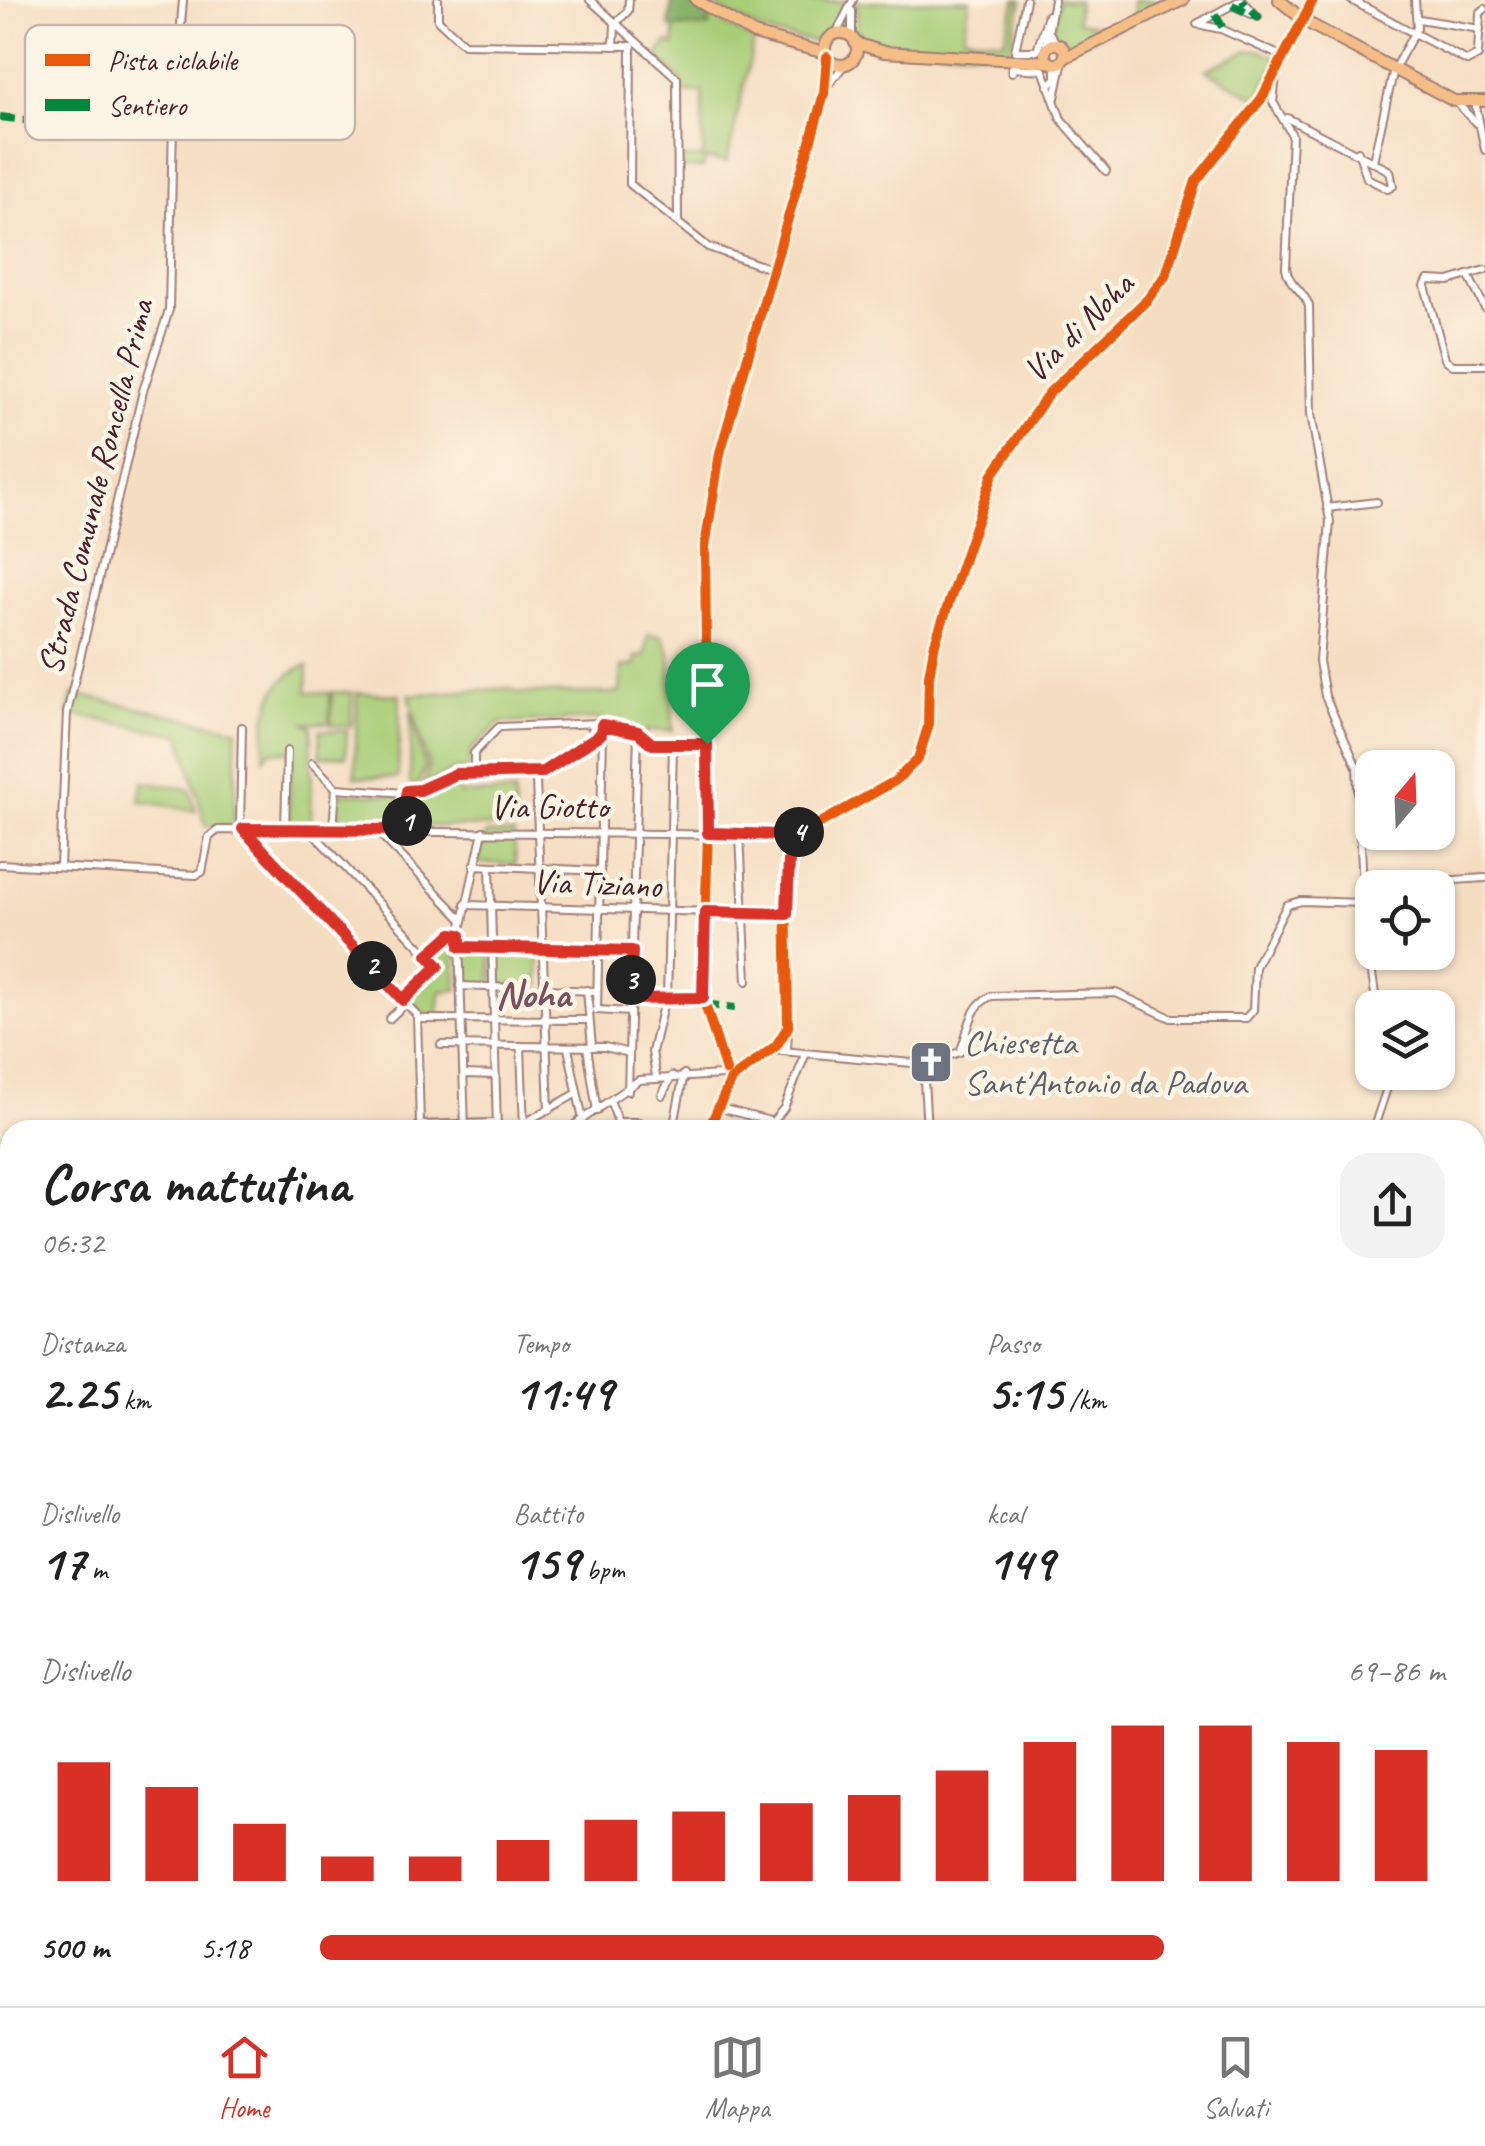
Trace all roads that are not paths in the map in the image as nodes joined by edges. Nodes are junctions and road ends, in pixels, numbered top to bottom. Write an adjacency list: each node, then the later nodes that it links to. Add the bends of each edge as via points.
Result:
1 (183, 0): 23 (street, Strada Comunale Roncella Prima)
2 (438, 0): 29 (street, via 438,20 464,44)
3 (576, 0): 4 (street)
4 (590, 0): 22 (street)
5 (628, 0): 22 (street, via 628,11)
6 (696, 0): 31 (main road, via 742,30 799,46)
7 (1026, 0): 19 (street, via 1015,50 1037,51)
8 (1054, 0): 19 (street)
9 (1183, 0): 33 (main road, via 1085,48)
10 (1241, 0): 16 (street); 16 (street, via 1258,18)
11 (1279, 0): 20 (main road)
12 (1313, 0): 20 (street, Via di Noha)
13 (1351, 0): 27 (street)
14 (1415, 0): 21 (street)
15 (852, 2): 28 (street); 31 (street)
16 (1232, 5): 18 (street)
17 (1485, 9): 24 (street)
18 (1215, 14): 26 (street); 26 (street, via 1197,24)
19 (1048, 15): 25 (street)
20 (1301, 19): 34 (street, Via di Noha); 39 (main road)
21 (1419, 19): 24 (street); 27 (street)
22 (615, 24): 29 (street); 30 (street)
23 (181, 25)
24 (1480, 28): 27 (street, via 1474,61)
25 (1048, 30): 33 (street); 33 (street)
26 (1224, 30): 34 (street)
27 (1414, 34): 39 (street)
28 (854, 41): 31 (main road); 32 (main road); 37 (main road)
29 (614, 46): 30 (street)
30 (633, 46): 35 (street); 36 (street)
31 (829, 46): 37 (main road); 42 (street)
32 (884, 52): 33 (main road, via 1030,60); 37 (main road)
33 (1055, 54): 41 (street, via 1056,78); 45 (street)
34 (1281, 56): 38 (street, Via di Noha)
35 (631, 58): 36 (street); 53 (street, via 630,184)
36 (653, 60): 53 (street, via 677,78)
37 (850, 61): 42 (street)
38 (1277, 67): 46 (street, via 1274,102); 78 (street, Via di Noha, via 1262,98 1196,181 1157,287 1046,397 993,474 930,660 928,727 918,759 895,780)
39 (1394, 69): 43 (main road); 51 (street)
40 (1012, 72): 41 (street, via 1039,68)
41 (1048, 86): 45 (street)
42 (824, 94): 54 (street)
43 (1454, 101): 44 (main road); 47 (street)
44 (1480, 101): 47 (street)
45 (1054, 104): 52 (street, via 1075,140)
46 (1286, 117): 50 (street); 60 (street, via 1293,141 1286,268 1309,306 1311,414)
47 (1477, 124): 49 (street)
48 (173, 140): 89 (street, Strada Comunale Roncella Prima, via 169,310 143,391 67,713)
49 (1485, 150)
50 (1358, 151): 51 (street); 51 (street, via 1367,178 1392,186 1390,171)
51 (1373, 162)
52 (1106, 171)
53 (678, 222): 54 (street, via 712,250)
54 (774, 270): 65 (street, via 718,466 703,585)
55 (1485, 270): 56 (street)
56 (1468, 275): 57 (street); 58 (street, via 1424,286 1445,359)
57 (1485, 308)
58 (1485, 366)
59 (1378, 502): 60 (street)
60 (1328, 508): 93 (street, via 1319,661 1325,696 1356,767)
61 (242, 727): 72 (street)
62 (600, 731): 63 (street); 68 (street, via 592,724 499,727 474,753); 69 (street); 80 (street)
63 (638, 732): 64 (street, via 652,744); 82 (street)
64 (673, 744): 65 (street); 83 (street)
65 (707, 744): 84 (street)
66 (287, 751): 73 (street)
67 (312, 763): 70 (street)
68 (474, 772): 69 (street); 71 (street)
69 (543, 772): 81 (street, via 536,780)
70 (336, 788): 71 (street); 75 (street)
71 (406, 792): 77 (street)
72 (241, 829): 73 (street, Via Giotto); 89 (street, via 212,832 196,875); 124 (street)
73 (285, 830): 74 (street, Via Giotto)
74 (310, 830): 75 (street, Via Giotto); 114 (street)
75 (333, 830): 76 (street, Via Giotto)
76 (376, 830): 77 (street, Via Giotto); 107 (street)
77 (406, 830): 79 (street, Via Giotto)
78 (808, 830): 86 (street, Via Giotto); 87 (street)
79 (483, 831): 81 (street, Via Giotto); 90 (street)
80 (601, 831): 81 (street, Via Giotto); 82 (street, Via Giotto); 94 (street)
81 (537, 832): 92 (street)
82 (634, 832): 83 (street, Via Giotto); 102 (street)
83 (671, 832): 84 (street, Via Giotto); 103 (street)
84 (708, 833): 85 (street, Via Giotto); 104 (street)
85 (740, 834): 86 (street, Via Giotto); 105 (street)
86 (780, 835): 87 (street)
87 (794, 847): 106 (street, via 786,874)
88 (0, 864): 89 (street)
89 (60, 866)
90 (474, 866): 91 (street); 98 (street)
91 (490, 866): 92 (street); 99 (street)
92 (538, 867): 94 (street); 100 (street)
93 (1363, 870)
94 (600, 871): 101 (street)
95 (1485, 878): 96 (street)
96 (1455, 880)
97 (1355, 903): 145 (street, via 1287,906 1256,967 1253,1010 1246,1018 1171,1018 1116,993 991,996 971,1015 960,1052)
98 (465, 904): 99 (street, Via Tiziano); 107 (street)
99 (491, 905): 100 (street, Via Tiziano); 110 (street)
100 (540, 905): 101 (street, Via Tiziano); 111 (street)
101 (599, 909): 102 (street, Via Tiziano); 112 (street)
102 (633, 909): 103 (street, Via Tiziano); 113 (street)
103 (668, 910): 104 (street, Via Tiziano); 123 (street)
104 (705, 912): 105 (street, Via Tiziano); 121 (street)
105 (744, 913): 106 (street, Via Tiziano); 115 (street)
106 (787, 914): 133 (street)
107 (463, 920): 108 (street)
108 (460, 935): 109 (street); 114 (street)
109 (460, 947): 110 (street); 116 (street)
110 (492, 947): 111 (street); 117 (street)
111 (542, 948): 112 (street); 118 (street)
112 (598, 950): 113 (street); 120 (street)
113 (632, 951): 122 (street)
114 (428, 955): 124 (street, via 438,966)
115 (747, 981)
116 (460, 986): 117 (street); 129 (street)
117 (493, 987): 118 (street); 130 (street)
118 (543, 988): 119 (street); 131 (street)
119 (587, 990): 120 (street); 125 (street)
120 (597, 991): 125 (street)
121 (703, 998): 123 (street); 151 (street)
122 (630, 999): 123 (street); 126 (street)
123 (665, 1001): 150 (street, via 652,1052)
124 (405, 1002): 127 (street); 128 (street)
125 (593, 1010): 126 (street); 132 (street)
126 (630, 1012): 143 (street)
127 (390, 1019)
128 (417, 1019): 129 (street); 160 (street)
129 (461, 1019): 130 (street); 135 (street)
130 (494, 1020): 131 (street); 136 (street)
131 (545, 1020): 132 (street); 139 (street)
132 (588, 1020): 138 (street)
133 (788, 1027): 141 (street); 142 (street)
134 (441, 1046): 135 (street)
135 (462, 1046): 136 (street); 146 (street)
136 (495, 1046): 137 (street); 149 (street)
137 (521, 1047): 139 (street); 163 (street)
138 (590, 1047): 140 (street); 143 (street); 159 (street)
139 (547, 1048): 140 (street); 158 (street)
140 (568, 1048): 155 (street)
141 (770, 1050): 142 (street); 151 (street)
142 (787, 1051): 144 (street)
143 (629, 1053): 152 (street)
144 (805, 1056): 145 (street); 169 (street, via 784,1108)
145 (924, 1064): 170 (street)
146 (464, 1074): 149 (street); 161 (street)
147 (672, 1074): 148 (street); 150 (street); 154 (street)
148 (684, 1074): 151 (street); 167 (street)
149 (495, 1075): 162 (street)
150 (656, 1076): 152 (street)
151 (726, 1077): 157 (street)
152 (628, 1090): 156 (street)
153 (1386, 1090): 171 (street)
154 (662, 1094)
155 (574, 1095): 158 (street); 165 (street)
156 (610, 1103): 159 (street); 166 (street)
157 (716, 1108): 168 (street); 169 (street)
158 (549, 1110): 164 (street)
159 (597, 1112): 165 (street)
160 (420, 1120)
161 (465, 1120)
162 (497, 1120)
163 (524, 1120)
164 (533, 1120)
165 (583, 1120)
166 (617, 1120)
167 (675, 1120)
168 (712, 1120)
169 (770, 1120)
170 (927, 1120)
171 (1376, 1120)

